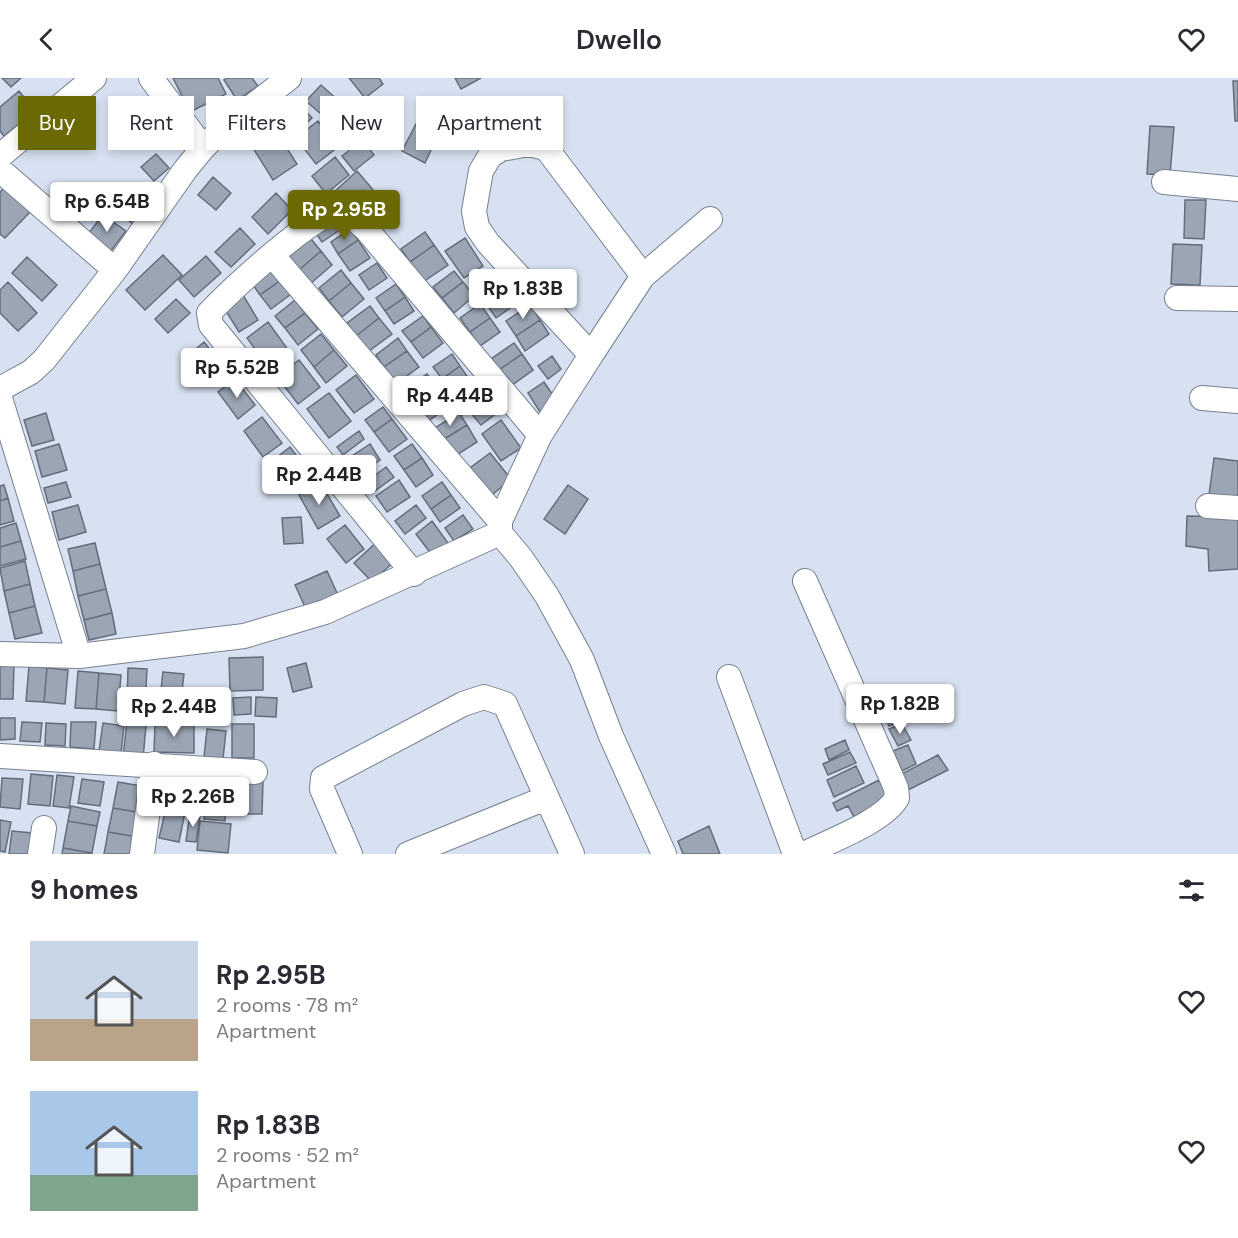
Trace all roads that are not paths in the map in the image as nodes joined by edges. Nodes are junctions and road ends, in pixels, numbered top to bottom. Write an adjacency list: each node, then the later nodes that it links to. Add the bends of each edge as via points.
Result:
1 (94, 78): 5 (street)
2 (151, 78): 4 (street)
3 (289, 78): 4 (street)
4 (203, 148): 11 (street)
5 (0, 156)
6 (0, 170): 11 (street)
7 (1164, 182): 8 (street)
8 (1238, 189)
9 (710, 219): 12 (street)
10 (272, 255): 20 (street, via 332,211 344,209 366,229); 23 (street); 24 (street, via 235,286 209,313 209,319)
11 (115, 270): 16 (street, via 45,360)
12 (644, 276): 15 (street); 15 (street, via 546,148 529,144 501,149 490,156 481,171 474,211 477,227)
13 (1177, 298): 14 (street)
14 (1238, 299)
15 (591, 355): 20 (street)
16 (0, 389)
17 (0, 398): 27 (street)
18 (1202, 398): 19 (street)
19 (1238, 401)
20 (540, 435): 23 (street)
21 (1208, 506): 22 (street)
22 (1238, 508)
23 (500, 527): 24 (street); 39 (street, via 548,596 582,660)
24 (414, 574): 27 (street, via 325,612 244,636)
25 (806, 581): 41 (street, via 897,798 892,807 874,818)
26 (0, 654): 27 (street)
27 (79, 657)
28 (729, 677): 40 (street)
29 (0, 756): 30 (street)
30 (154, 764): 31 (street); 34 (street)
31 (255, 771)
32 (546, 798): 36 (street, via 505,705 484,697 473,700 323,778 322,789); 37 (street); 38 (street)
33 (44, 828): 35 (street)
34 (149, 852)
35 (40, 854)
36 (350, 854)
37 (408, 854)
38 (572, 854)
39 (664, 854)
40 (795, 854)
41 (804, 854)

